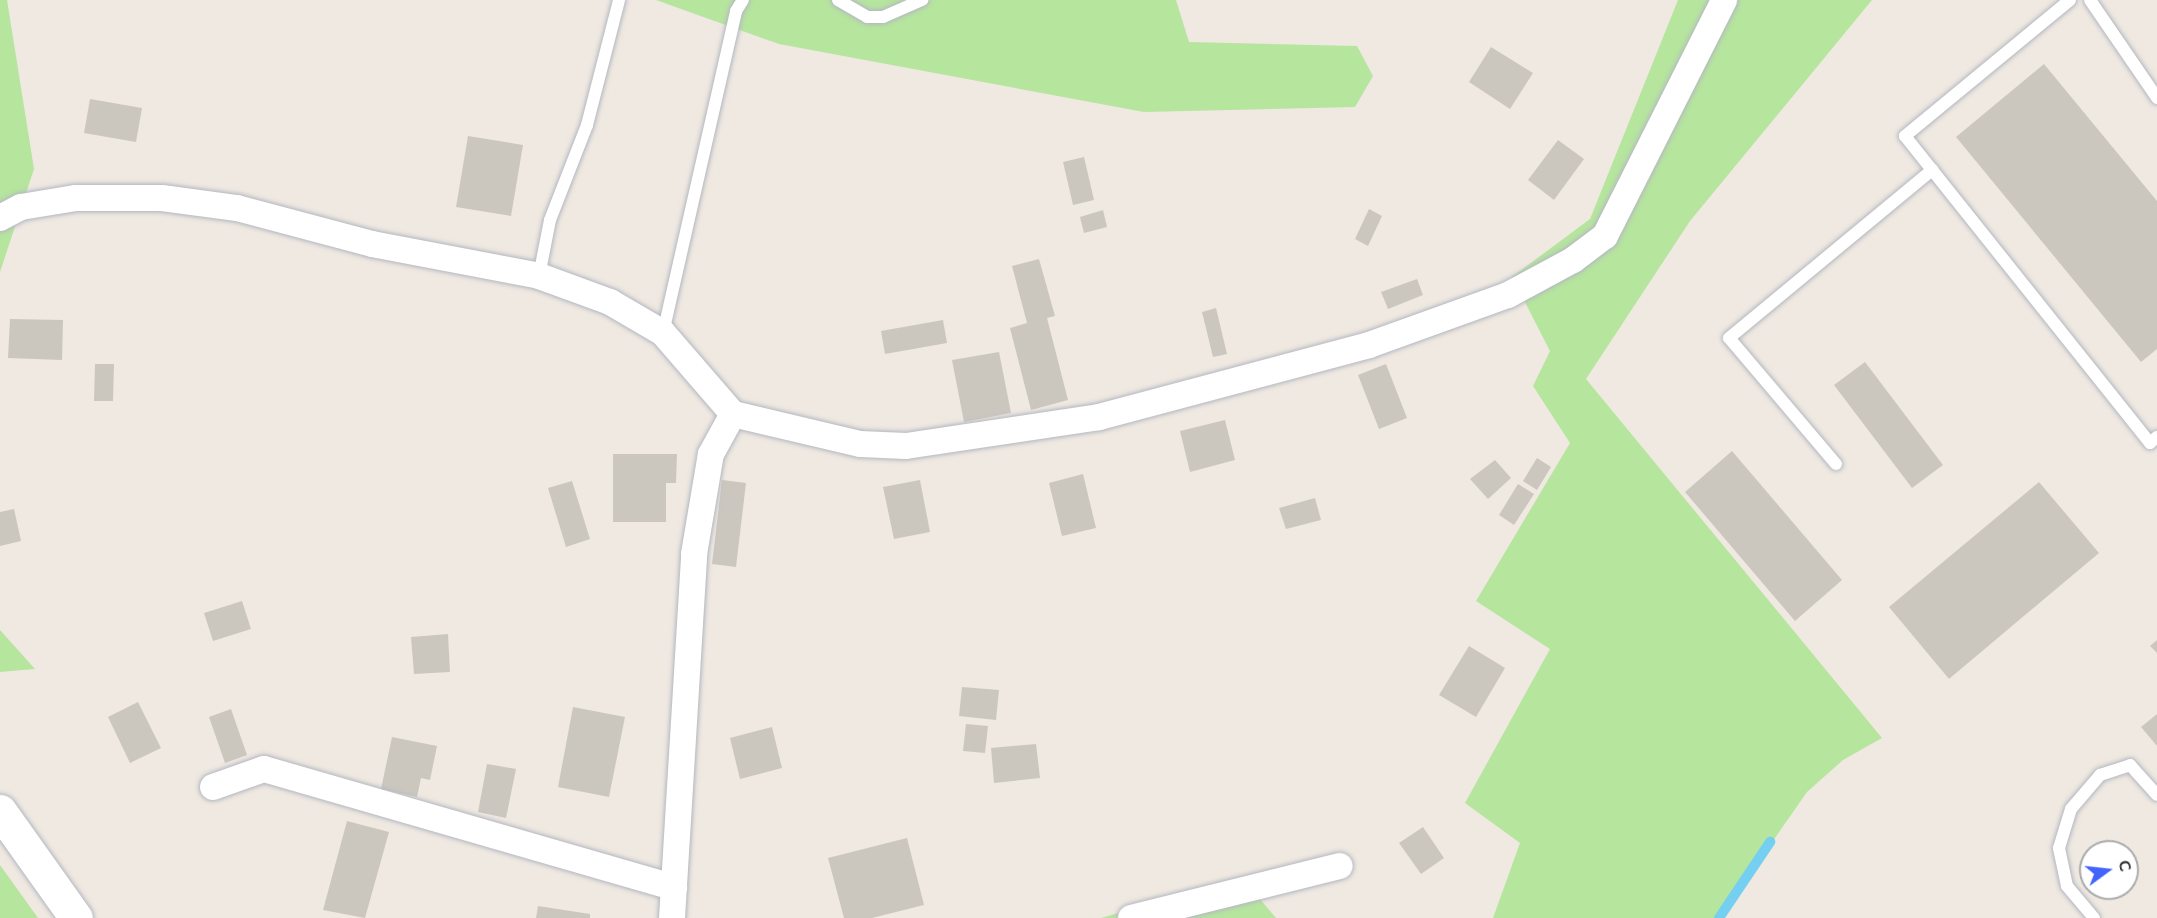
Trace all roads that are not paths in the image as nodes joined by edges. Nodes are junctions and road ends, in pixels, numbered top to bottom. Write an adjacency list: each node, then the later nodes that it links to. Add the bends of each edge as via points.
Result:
1 (619, 0): 11 (lane, via 587,125 550,219)
2 (743, 0): 12 (lane, via 736,11)
3 (838, 0): 4 (lane, via 867,17 883,17)
4 (922, 0)
5 (1724, 0): 13 (street, via 1605,236 1508,295 1370,345 1110,414 929,443 860,444)
6 (2070, 0): 9 (lane, via 1905,136)
7 (2090, 0): 8 (lane)
8 (2157, 98)
9 (1932, 170): 14 (lane, via 2150,443); 15 (lane, via 1729,338)
10 (0, 218): 11 (street, via 21,207 76,198 162,198 237,208 372,244)
11 (539, 276): 12 (street, via 610,302)
12 (663, 333): 13 (street)
13 (733, 414): 20 (street, via 711,454 694,554)
14 (2157, 437)
15 (1836, 464)
16 (213, 787): 20 (street, via 264,769)
17 (2157, 795): 24 (lane, via 2130,765 2100,775 2071,809 2059,848 2067,886)
18 (0, 811): 21 (main road)
19 (1340, 866): 23 (street)
20 (674, 887): 22 (street)
21 (76, 918)
22 (672, 918)
23 (1131, 918)
24 (2094, 918)

